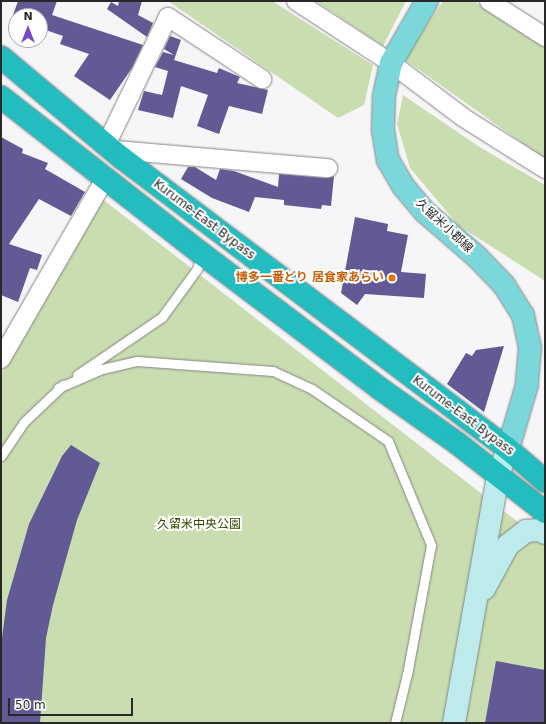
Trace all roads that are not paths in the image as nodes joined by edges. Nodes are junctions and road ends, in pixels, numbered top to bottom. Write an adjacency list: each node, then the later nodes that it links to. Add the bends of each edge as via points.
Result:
1 (296, 1): 5 (street)
2 (427, 1): 5 (main road, 久留米小郡線)
3 (489, 1): 4 (street)
4 (545, 37)
5 (396, 54): 12 (street, via 464,118); 17 (main road, 久留米小郡線, via 384,97 383,130 388,160 403,186 424,212 477,257 504,285 523,314 530,347 527,385)
6 (1, 56): 9 (highway, Kurume-East Bypass)
7 (262, 79): 10 (street, via 168,17)
8 (1, 97): 13 (highway)
9 (85, 127): 10 (street); 17 (highway, Kurume-East Bypass)
10 (106, 143): 11 (street, via 116,150)
11 (328, 168)
12 (545, 169)
13 (105, 179): 14 (highway); 15 (street)
14 (202, 254): 16 (lane, via 197,269 162,317); 19 (highway)
15 (1, 359)
16 (58, 388): 18 (lane, via 24,422); 24 (lane, via 102,369 138,360 273,371 312,389 388,442 431,545 407,674)
17 (508, 449): 19 (street); 20 (highway, Kurume-East Bypass)
18 (1, 456)
19 (498, 475): 21 (highway); 23 (street)
20 (545, 481)
21 (545, 512)
22 (545, 533): 23 (street, via 541,530 526,531 508,545)
23 (474, 610): 25 (street)
24 (395, 723)
25 (454, 723)

